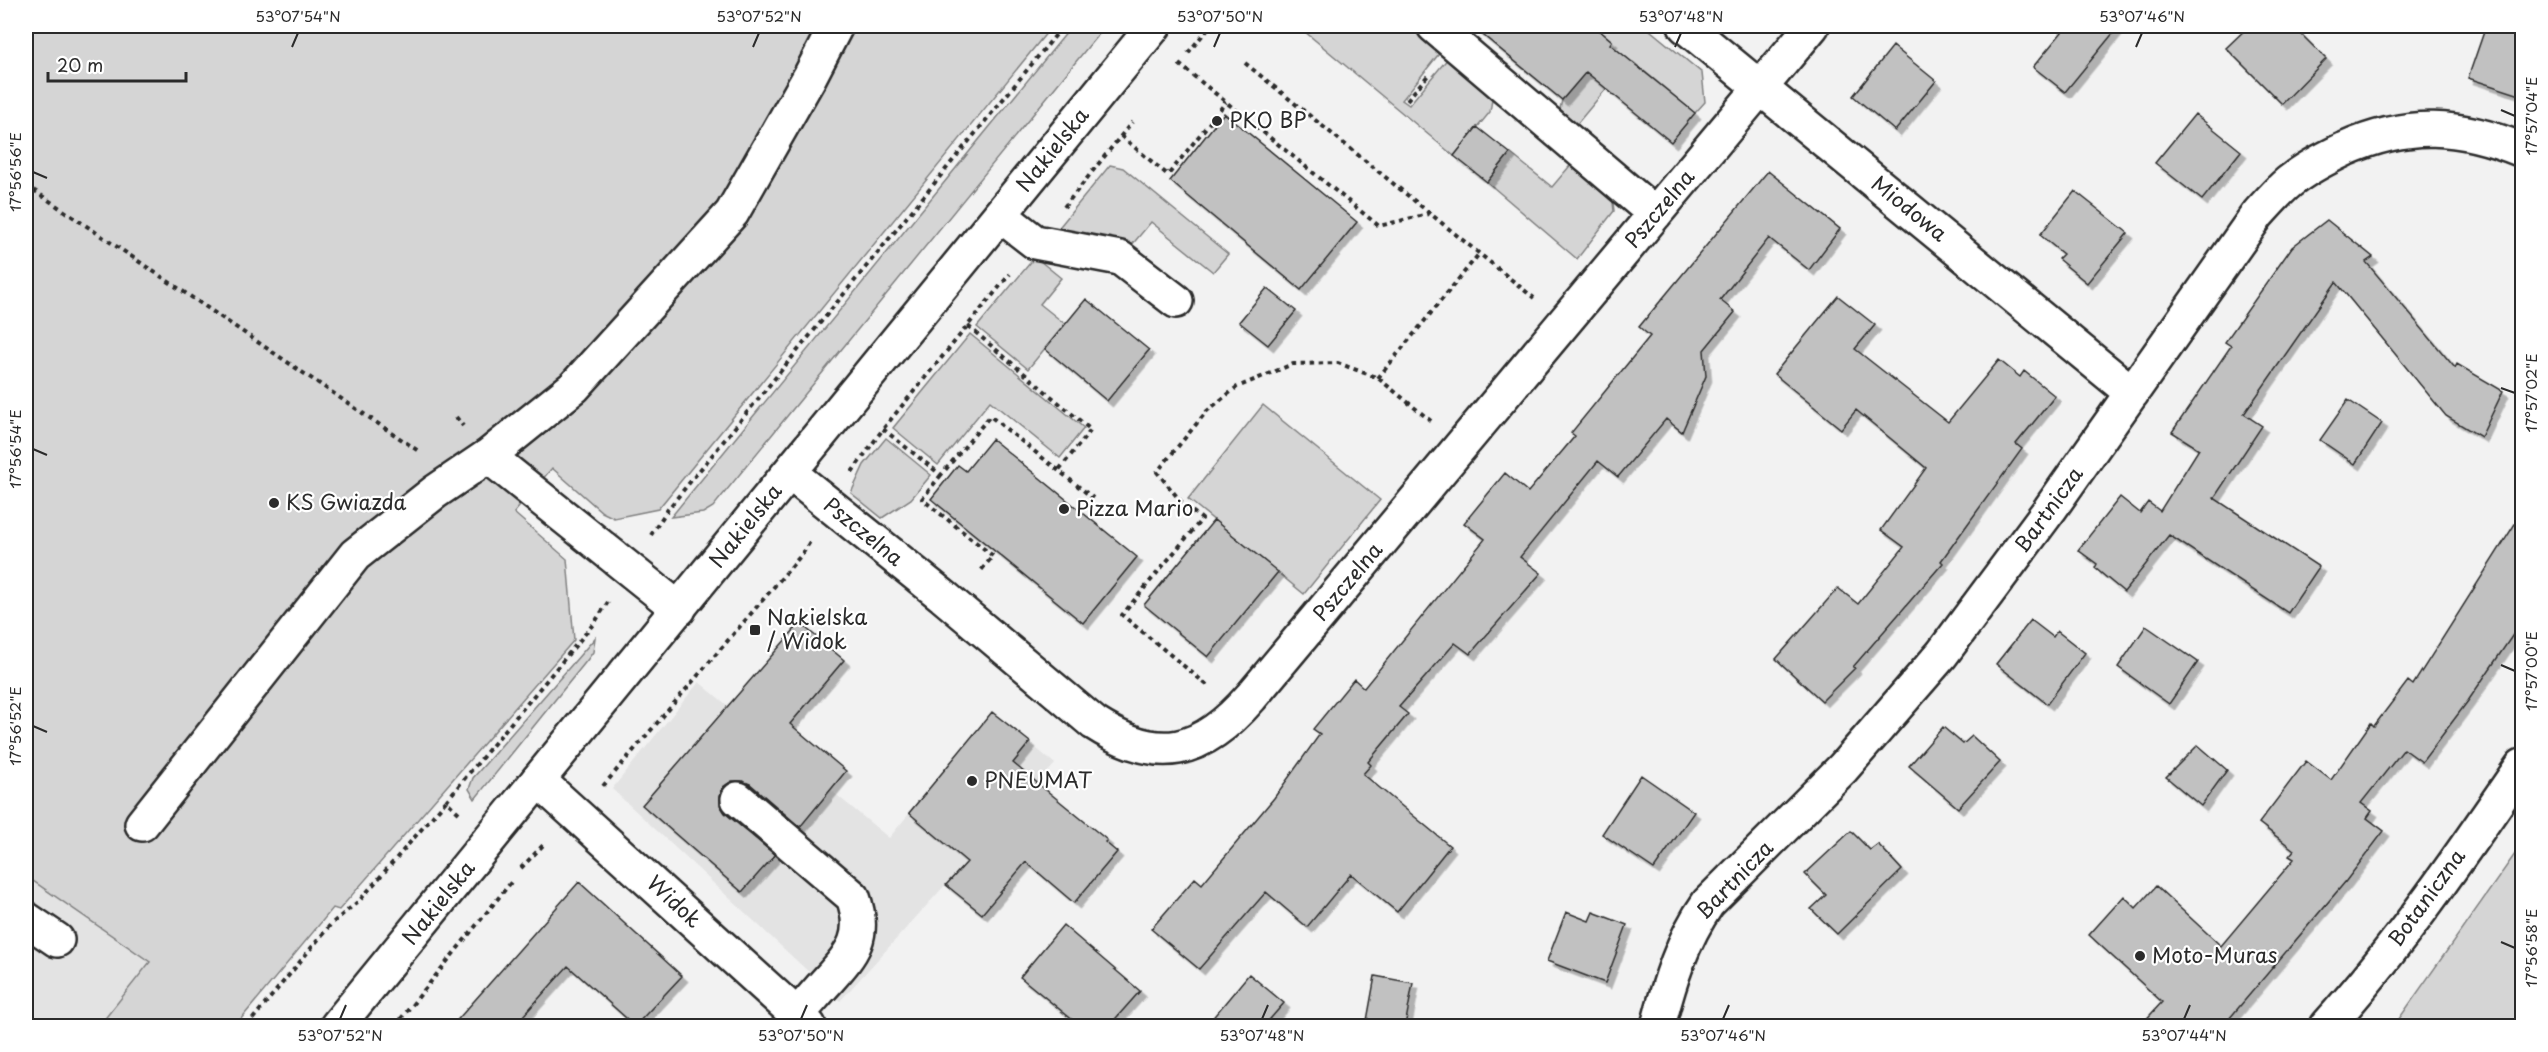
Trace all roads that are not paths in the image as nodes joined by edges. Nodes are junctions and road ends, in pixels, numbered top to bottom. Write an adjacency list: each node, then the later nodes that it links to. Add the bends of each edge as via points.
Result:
1 (836, 26): 12 (street, via 732,213 574,387)
2 (1154, 26): 9 (street, Nakielska)
3 (1434, 26): 8 (street)
4 (1685, 26): 6 (street, Miodowa)
5 (1812, 26): 6 (street, Pszczelna)
6 (1762, 87): 8 (street, Pszczelna); 11 (street, Miodowa)
7 (2523, 150): 11 (street, Bartnicza, via 2484,136 2422,128 2389,132 2326,158 2289,182 2257,215)
8 (1655, 214): 13 (street, Pszczelna, via 1239,711 1201,739 1178,748 1135,745 1095,723)
9 (1000, 215): 10 (street, via 1035,242 1120,258); 13 (street, Nakielska)
10 (1176, 301)
11 (2133, 393): 23 (street, Bartnicza, via 1942,654 1844,768 1708,903 1694,922 1676,965)
12 (488, 456): 14 (street); 18 (street, via 355,555)
13 (789, 473): 14 (street, Nakielska)
14 (679, 609): 16 (street, Nakielska)
15 (2523, 766): 24 (street, Botaniczna, via 2355,995)
16 (538, 780): 21 (street, Widok); 22 (street, Nakielska)
17 (738, 799): 21 (street, via 853,897 859,914 858,935 851,955)
18 (142, 824)
19 (26, 919): 20 (street)
20 (57, 940)
21 (803, 1021)
22 (338, 1026)
23 (1658, 1026)
24 (2326, 1026)

